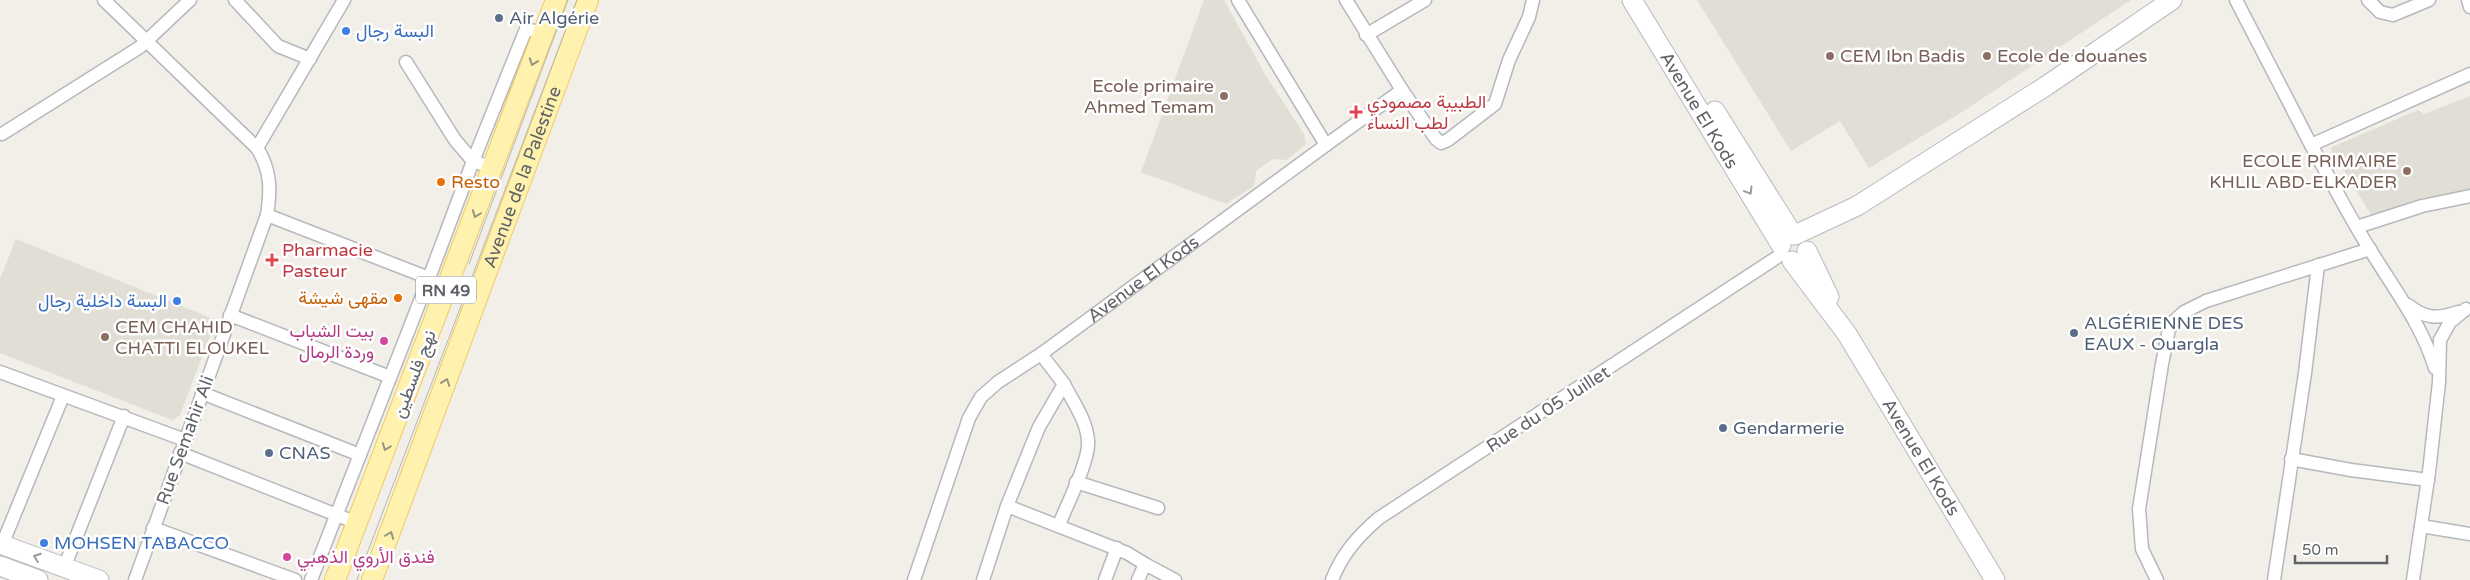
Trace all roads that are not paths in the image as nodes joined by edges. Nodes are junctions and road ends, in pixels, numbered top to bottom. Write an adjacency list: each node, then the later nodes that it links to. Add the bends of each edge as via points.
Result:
1 (104, 0): 21 (street)
2 (190, 0): 21 (street)
3 (235, 0): 22 (street, via 278,46)
4 (344, 0): 22 (street)
5 (556, 0): 19 (main road, نهج فلسطين / RN 49)
6 (588, 0): 77 (main road, Avenue de la Palestine / RN 49, one-way to 6)
7 (1238, 0): 27 (street)
8 (1346, 0): 20 (street)
9 (1425, 0): 20 (street)
10 (1533, 0): 25 (street, via 1495,104 1448,140 1441,143 1436,139)
11 (1632, 0): 35 (main road, Avenue El Kods, one-way to 35)
12 (1645, 0): 35 (main road, Avenue El Kods)
13 (2172, 0): 35 (main road, via 2046,86)
14 (2236, 0): 28 (street)
15 (2368, 0): 16 (street, via 2380,12 2393,15)
16 (2429, 0)
17 (2468, 0): 18 (street)
18 (2470, 7)
19 (544, 33): 30 (street, via 526,29); 31 (main road, نهج فلسطين / RN 49, one-way to 31)
20 (1366, 35): 25 (street)
21 (147, 40): 26 (street, via 105,70); 29 (street)
22 (310, 59): 29 (street)
23 (406, 62): 30 (street, via 455,140)
24 (2470, 74): 28 (street)
25 (1402, 90): 27 (street, Avenue El Kods)
26 (1, 133)
27 (1326, 145): 42 (street, Avenue El Kods)
28 (2311, 145): 34 (street)
29 (257, 148): 33 (street, Rue Semahir Ali, via 270,179)
30 (473, 161): 31 (street); 38 (street)
31 (493, 168): 44 (main road, نهج فلسطين / RN 49, one-way to 44)
32 (2470, 196): 34 (street, via 2422,206)
33 (267, 215): 38 (street); 41 (street, Rue Semahir Ali)
34 (2357, 228): 36 (street)
35 (1794, 247): 83 (street, Rue du 05 Juillet, via 1379,518 1350,547); 84 (main road, Avenue El Kods)
36 (2370, 249): 37 (street); 39 (street)
37 (2318, 265): 55 (street); 85 (street, via 2206,301 2184,312 2169,329 2139,509 2142,548)
38 (429, 278): 43 (street)
39 (2404, 301): 40 (street, via 2431,318); 47 (street, via 2428,348)
40 (2468, 308): 47 (street, via 2450,322 2440,340)
41 (230, 315): 46 (street); 49 (street, Rue Semahir Ali)
42 (1041, 354): 48 (street); 78 (street, Avenue El Kods, via 981,397 969,418)
43 (398, 358): 44 (street); 46 (street)
44 (418, 365): 61 (main road, نهج فلسطين / RN 49, one-way to 61)
45 (0, 372): 50 (street)
46 (390, 377): 54 (street)
47 (2439, 382): 56 (street)
48 (1064, 384): 57 (street, via 1082,418 1089,442); 58 (street, via 1039,427)
49 (202, 393): 52 (street, Rue Semahir Ali); 54 (street)
50 (63, 396): 51 (street); 66 (street)
51 (124, 416): 52 (street); 70 (street)
52 (185, 440): 53 (street, Rue Semahir Ali)
53 (180, 453): 60 (street); 64 (street, Rue Semahir Ali)
54 (360, 455): 60 (street)
55 (2291, 459): 56 (street); 86 (street)
56 (2428, 480): 63 (street)
57 (1076, 482): 59 (street); 62 (street)
58 (1007, 506): 62 (street); 79 (street)
59 (1158, 508)
60 (337, 515): 61 (street); 75 (street)
61 (357, 523): 76 (main road, نهج فلسطين / RN 49)
62 (1059, 525): 67 (street)
63 (2421, 526): 65 (street); 87 (street)
64 (153, 528): 73 (street, Rue Semahir Ali); 74 (street)
65 (2470, 534)
66 (1, 544): 70 (main road, one-way to 66)
67 (1117, 548): 68 (street); 80 (street)
68 (1145, 564): 81 (street); 82 (street)
69 (0, 566): 71 (main road)
70 (64, 568): 72 (main road)
71 (38, 580)
72 (99, 580)
73 (135, 580)
74 (295, 580)
75 (312, 580)
76 (335, 580)
77 (372, 580)
78 (914, 580)
79 (983, 580)
80 (1105, 580)
81 (1138, 580)
82 (1175, 580)
83 (1332, 580)
84 (1995, 580)
85 (2157, 580)
86 (2274, 580)
87 (2413, 580)

